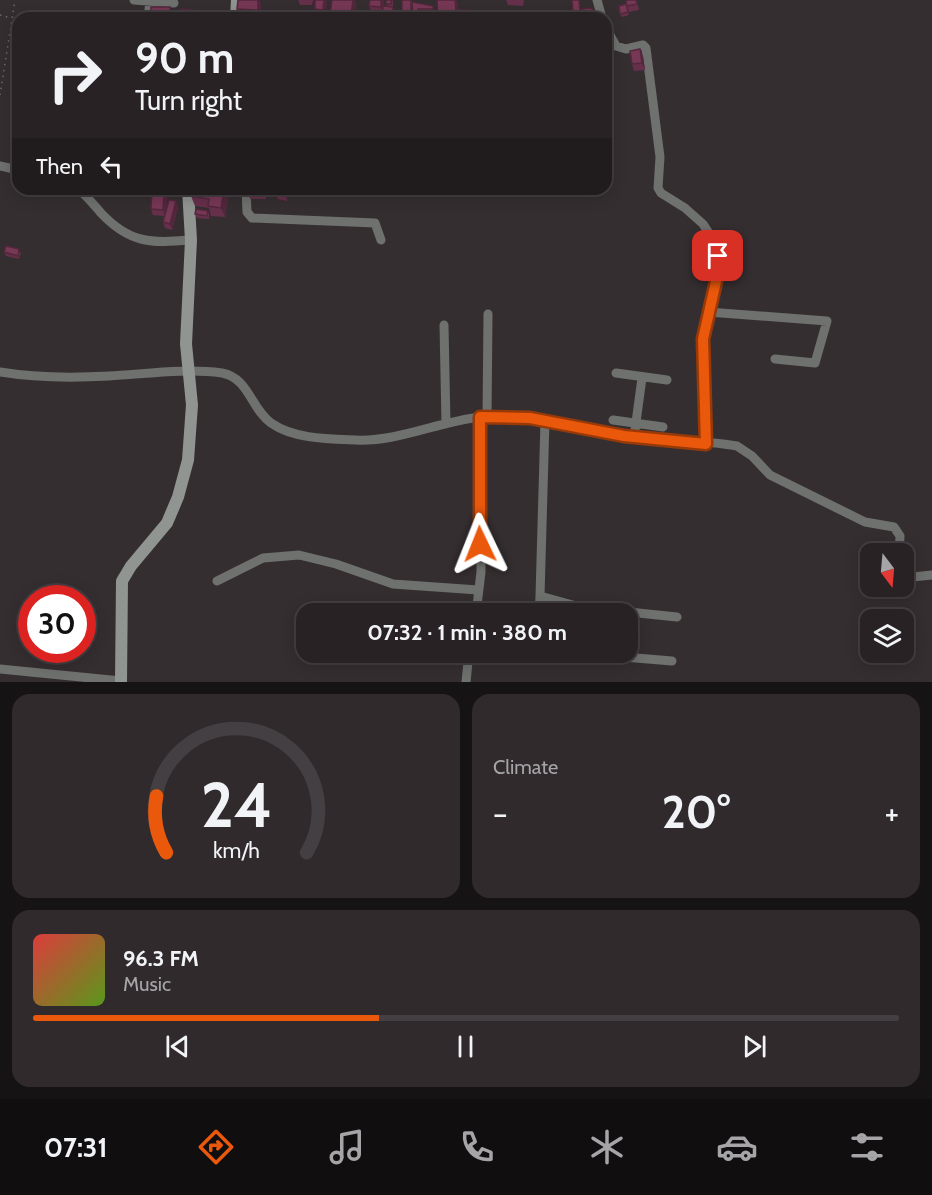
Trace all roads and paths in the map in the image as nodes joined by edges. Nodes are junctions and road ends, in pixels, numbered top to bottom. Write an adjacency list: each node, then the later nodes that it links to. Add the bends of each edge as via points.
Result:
1 (134, 0): 2 (street)
2 (150, 1): 3 (street)
3 (174, 3)
4 (0, 15): 5 (path)
5 (12, 18): 8 (path)
6 (612, 39): 15 (street, via 616,46 626,49 643,45 646,48 660,157 658,188 704,224 717,248 717,277)
7 (0, 70): 8 (path)
8 (4, 71): 9 (path)
9 (0, 94)
10 (84, 195): 13 (street, via 112,223 137,239 156,243)
11 (188, 195): 13 (street)
12 (246, 195): 14 (street, via 247,212 252,218 375,223)
13 (191, 240): 19 (street)
14 (381, 240)
15 (708, 312): 18 (street, via 827,321 815,363); 31 (street, via 703,346)
16 (488, 314): 24 (street)
17 (444, 325): 27 (street)
18 (775, 359)
19 (188, 371): 20 (street, via 50,377); 27 (street, via 236,378 265,418 289,432 312,437 373,440); 47 (street, via 191,442 181,488 167,524 122,581)
20 (0, 372)
21 (616, 374): 22 (street)
22 (642, 378): 23 (street); 28 (street)
23 (667, 380)
24 (483, 417): 26 (street); 27 (street); 36 (street)
25 (613, 420): 28 (street)
26 (545, 421): 30 (street); 37 (street)
27 (446, 424)
28 (636, 424): 29 (street); 30 (street)
29 (663, 427)
30 (634, 437): 31 (street)
31 (706, 444): 32 (street, via 737,446 770,475 865,522 894,527)
32 (900, 543)
33 (932, 575): 34 (street)
34 (914, 577)
35 (217, 581): 36 (street, via 263,558 283,554 329,562 393,584)
36 (478, 590): 38 (street)
37 (540, 596): 39 (street); 40 (street)
38 (477, 603)
39 (540, 603)
40 (560, 603)
41 (638, 614): 42 (street)
42 (677, 617)
43 (638, 658): 44 (street)
44 (672, 661)
45 (468, 663): 48 (street)
46 (0, 669): 47 (street)
47 (121, 681)
48 (466, 682)

